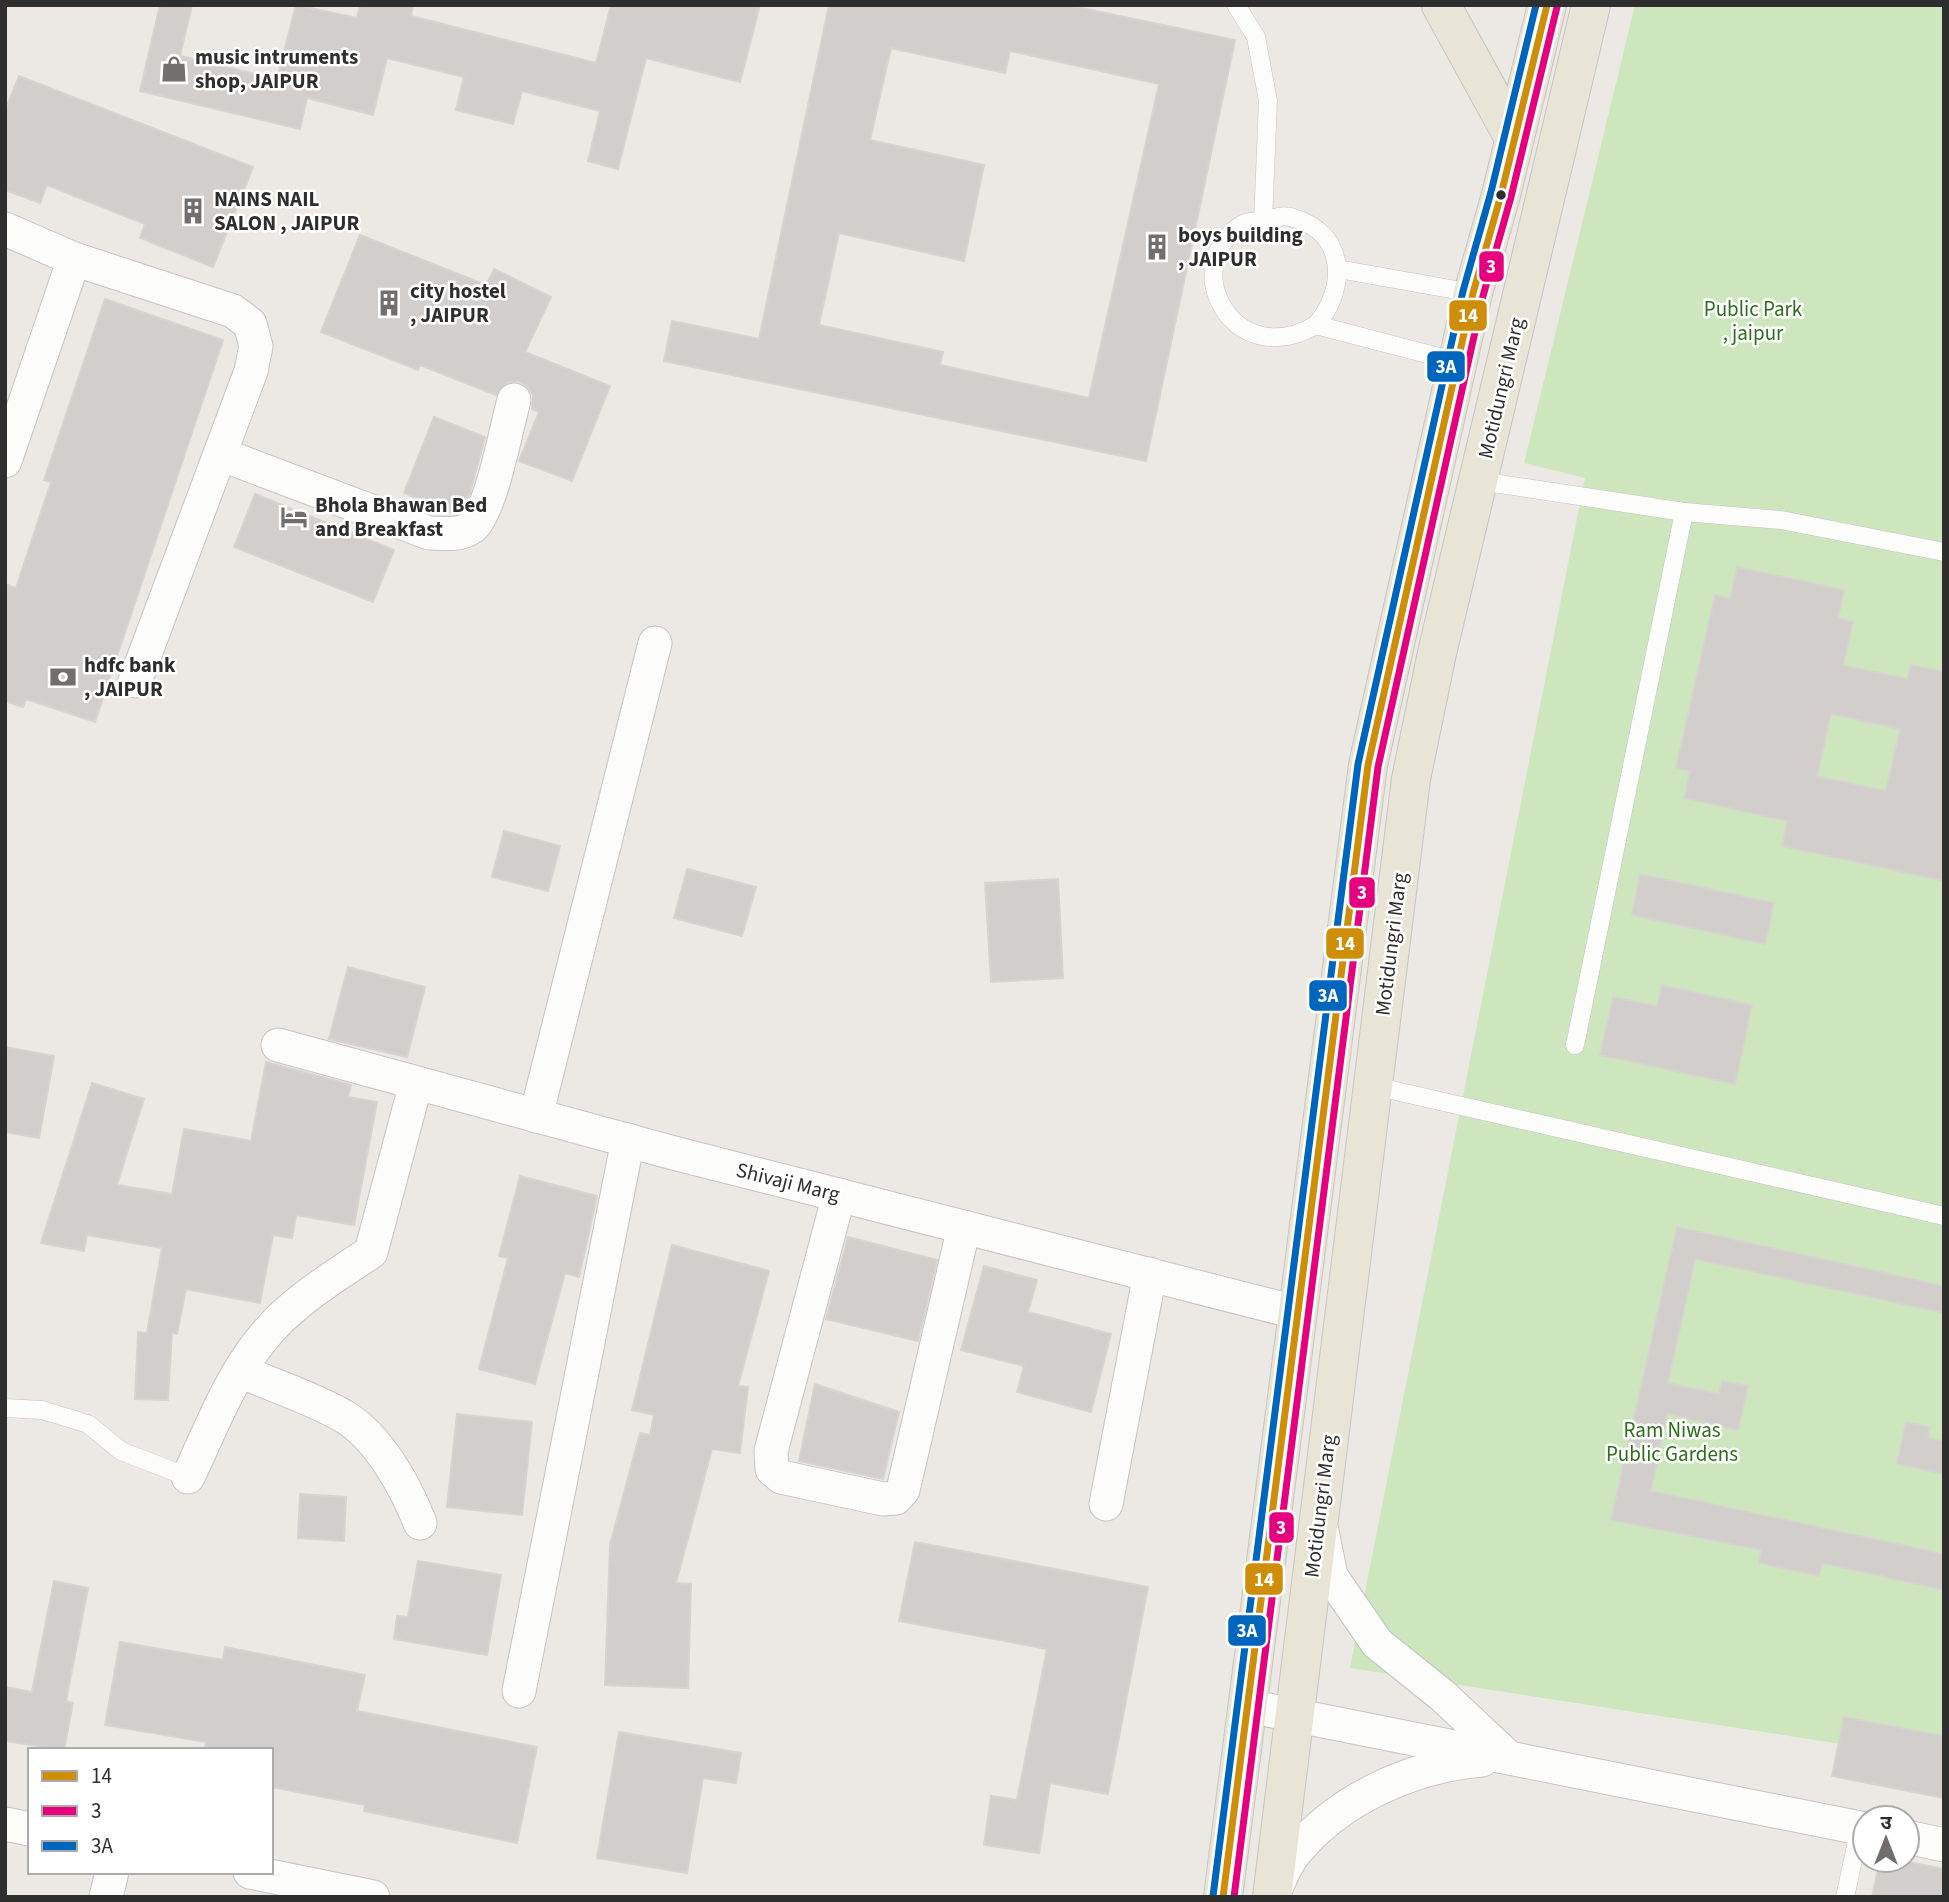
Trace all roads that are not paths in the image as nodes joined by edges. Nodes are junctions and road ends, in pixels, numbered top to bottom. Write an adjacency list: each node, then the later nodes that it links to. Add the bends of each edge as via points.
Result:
1 (1237, 5): 6 (lane, via 1255,37 1268,101)
2 (1441, 5): 5 (main road)
3 (1547, 5): 5 (main road)
4 (1591, 5): 16 (main road, Motidungri Marg)
5 (1514, 138): 10 (main road)
6 (1264, 221): 9 (lane, via 1284,215 1303,221 1332,248); 11 (lane, via 1244,223 1218,253 1213,273 1224,312 1238,327 1278,339)
7 (5, 229): 8 (street)
8 (74, 259): 14 (street, via 233,311 250,324 256,346 251,371); 15 (street)
9 (1338, 270): 10 (lane); 11 (lane, via 1334,300)
10 (1473, 293): 12 (main road)
11 (1316, 325): 12 (lane)
12 (1458, 362): 31 (main road, via 1368,765)
13 (514, 400): 14 (street, via 486,500 474,525 457,534 429,533)
14 (220, 454): 20 (street)
15 (5, 461)
16 (1480, 481): 17 (lane); 24 (main road, Motidungri Marg, via 1411,779)
17 (1684, 512): 18 (lane, via 1781,520); 22 (lane)
18 (1944, 552)
19 (655, 643): 25 (street)
20 (135, 681)
21 (278, 1045): 23 (street, Shivaji Marg)
22 (1575, 1045)
23 (416, 1083): 25 (street, Shivaji Marg); 32 (street, via 371,1252 320,1286 263,1337)
24 (1374, 1086): 28 (lane); 36 (main road, Motidungri Marg)
25 (536, 1116): 26 (street, Shivaji Marg)
26 (628, 1140): 27 (street, Shivaji Marg); 38 (street)
27 (839, 1195): 29 (street, Shivaji Marg); 29 (street, via 771,1451 772,1469 781,1477 883,1499 896,1498 903,1490)
28 (1944, 1216)
29 (964, 1227): 30 (street, Shivaji Marg)
30 (1150, 1275): 31 (street, Shivaji Marg); 35 (street)
31 (1299, 1312): 39 (main road)
32 (240, 1371): 34 (street); 37 (street, via 346,1418 375,1446 406,1488)
33 (5, 1408): 34 (lane, via 42,1410 88,1424 121,1451)
34 (188, 1477)
35 (1106, 1504)
36 (1319, 1515): 40 (main road, Motidungri Marg); 41 (street, via 1331,1576 1377,1643)
37 (420, 1523)
38 (519, 1691)
39 (1248, 1706): 40 (street); 52 (main road)
40 (1295, 1714): 41 (street); 53 (main road, Motidungri Marg)
41 (1508, 1757): 43 (street); 53 (street, via 1447,1763 1388,1782 1315,1832 1292,1856)
42 (5, 1824): 44 (street)
43 (1851, 1827)
44 (28, 1829)
45 (1921, 1841): 46 (street)
46 (1944, 1845)
47 (112, 1874): 50 (street)
48 (260, 1874): 51 (street)
49 (1851, 1874): 54 (lane)
50 (106, 1897)
51 (373, 1897)
52 (1223, 1897)
53 (1272, 1897)
54 (1845, 1897)

